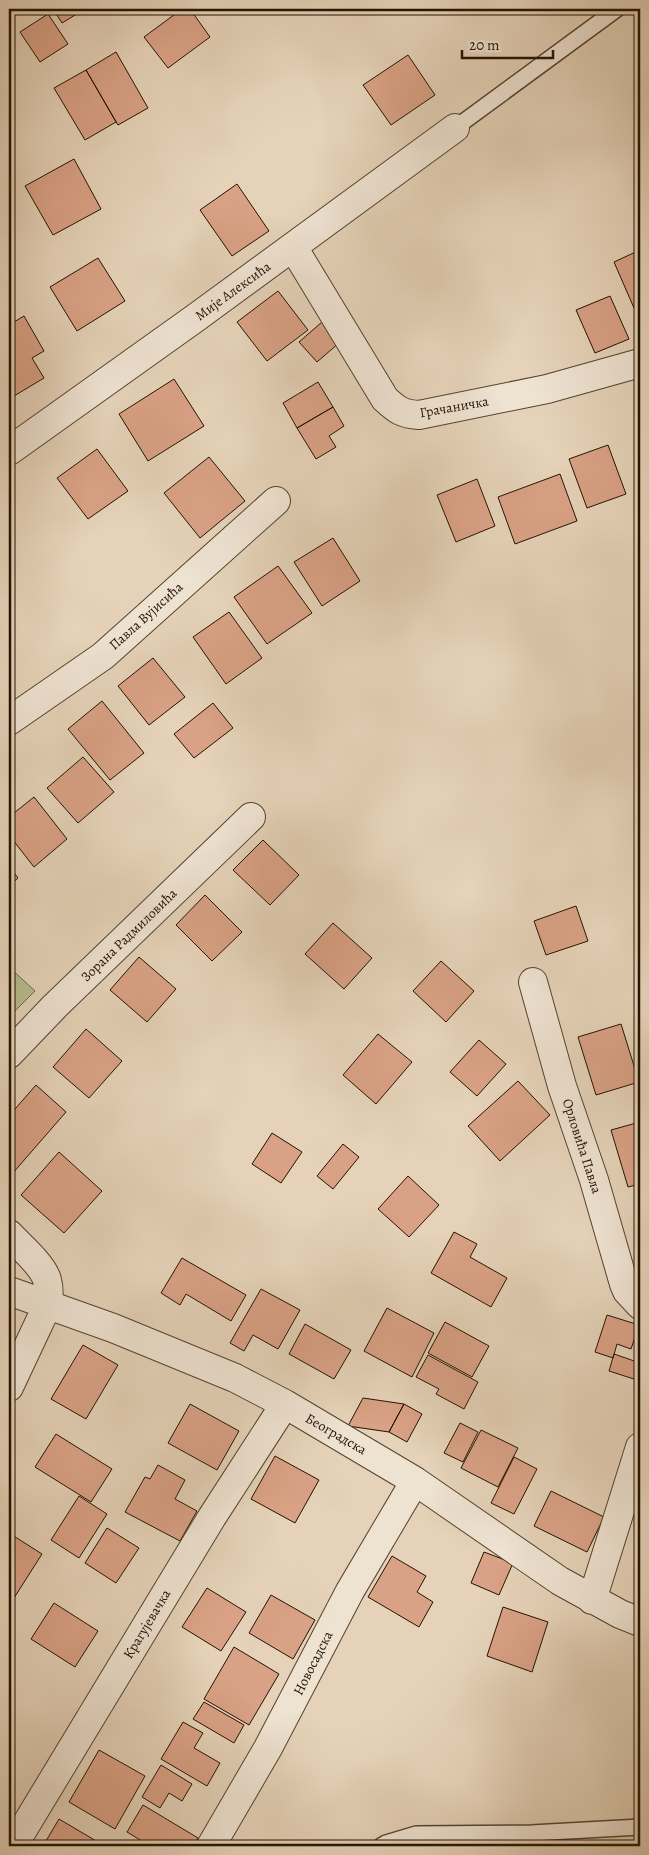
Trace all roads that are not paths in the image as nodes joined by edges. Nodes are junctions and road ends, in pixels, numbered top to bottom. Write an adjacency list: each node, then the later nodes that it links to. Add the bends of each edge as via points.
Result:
1 (616, 9): 2 (lane)
2 (455, 128): 3 (street, Мије Алексића)
3 (293, 247): 4 (street, Грачаничка, via 385,399 405,414 419,415 547,389); 5 (street, Мије Алексића)
4 (640, 364)
5 (9, 451)
6 (276, 501): 7 (street, Павла Вујисића, via 103,656)
7 (9, 721)
8 (251, 817): 10 (street, Зорана Радмиловића)
9 (533, 982): 14 (street, Орловића Павла, via 624,1284)
10 (9, 1054)
11 (9, 1234): 13 (street, via 41,1268 47,1279)
12 (9, 1292): 13 (street, Београдска)
13 (48, 1304): 15 (street); 16 (street, Београдска, via 235,1378)
14 (640, 1304)
15 (9, 1387)
16 (285, 1404): 18 (street, Београдска); 22 (street, Крагујевачка, via 212,1517)
17 (640, 1447): 19 (street)
18 (415, 1481): 19 (street, Београдска); 23 (street, Новосадска, via 350,1591 268,1748)
19 (592, 1600): 20 (street, Београдска)
20 (640, 1622)
21 (640, 1827): 24 (lane, via 531,1833 416,1834)
22 (13, 1846)
23 (210, 1846)
24 (381, 1846)

